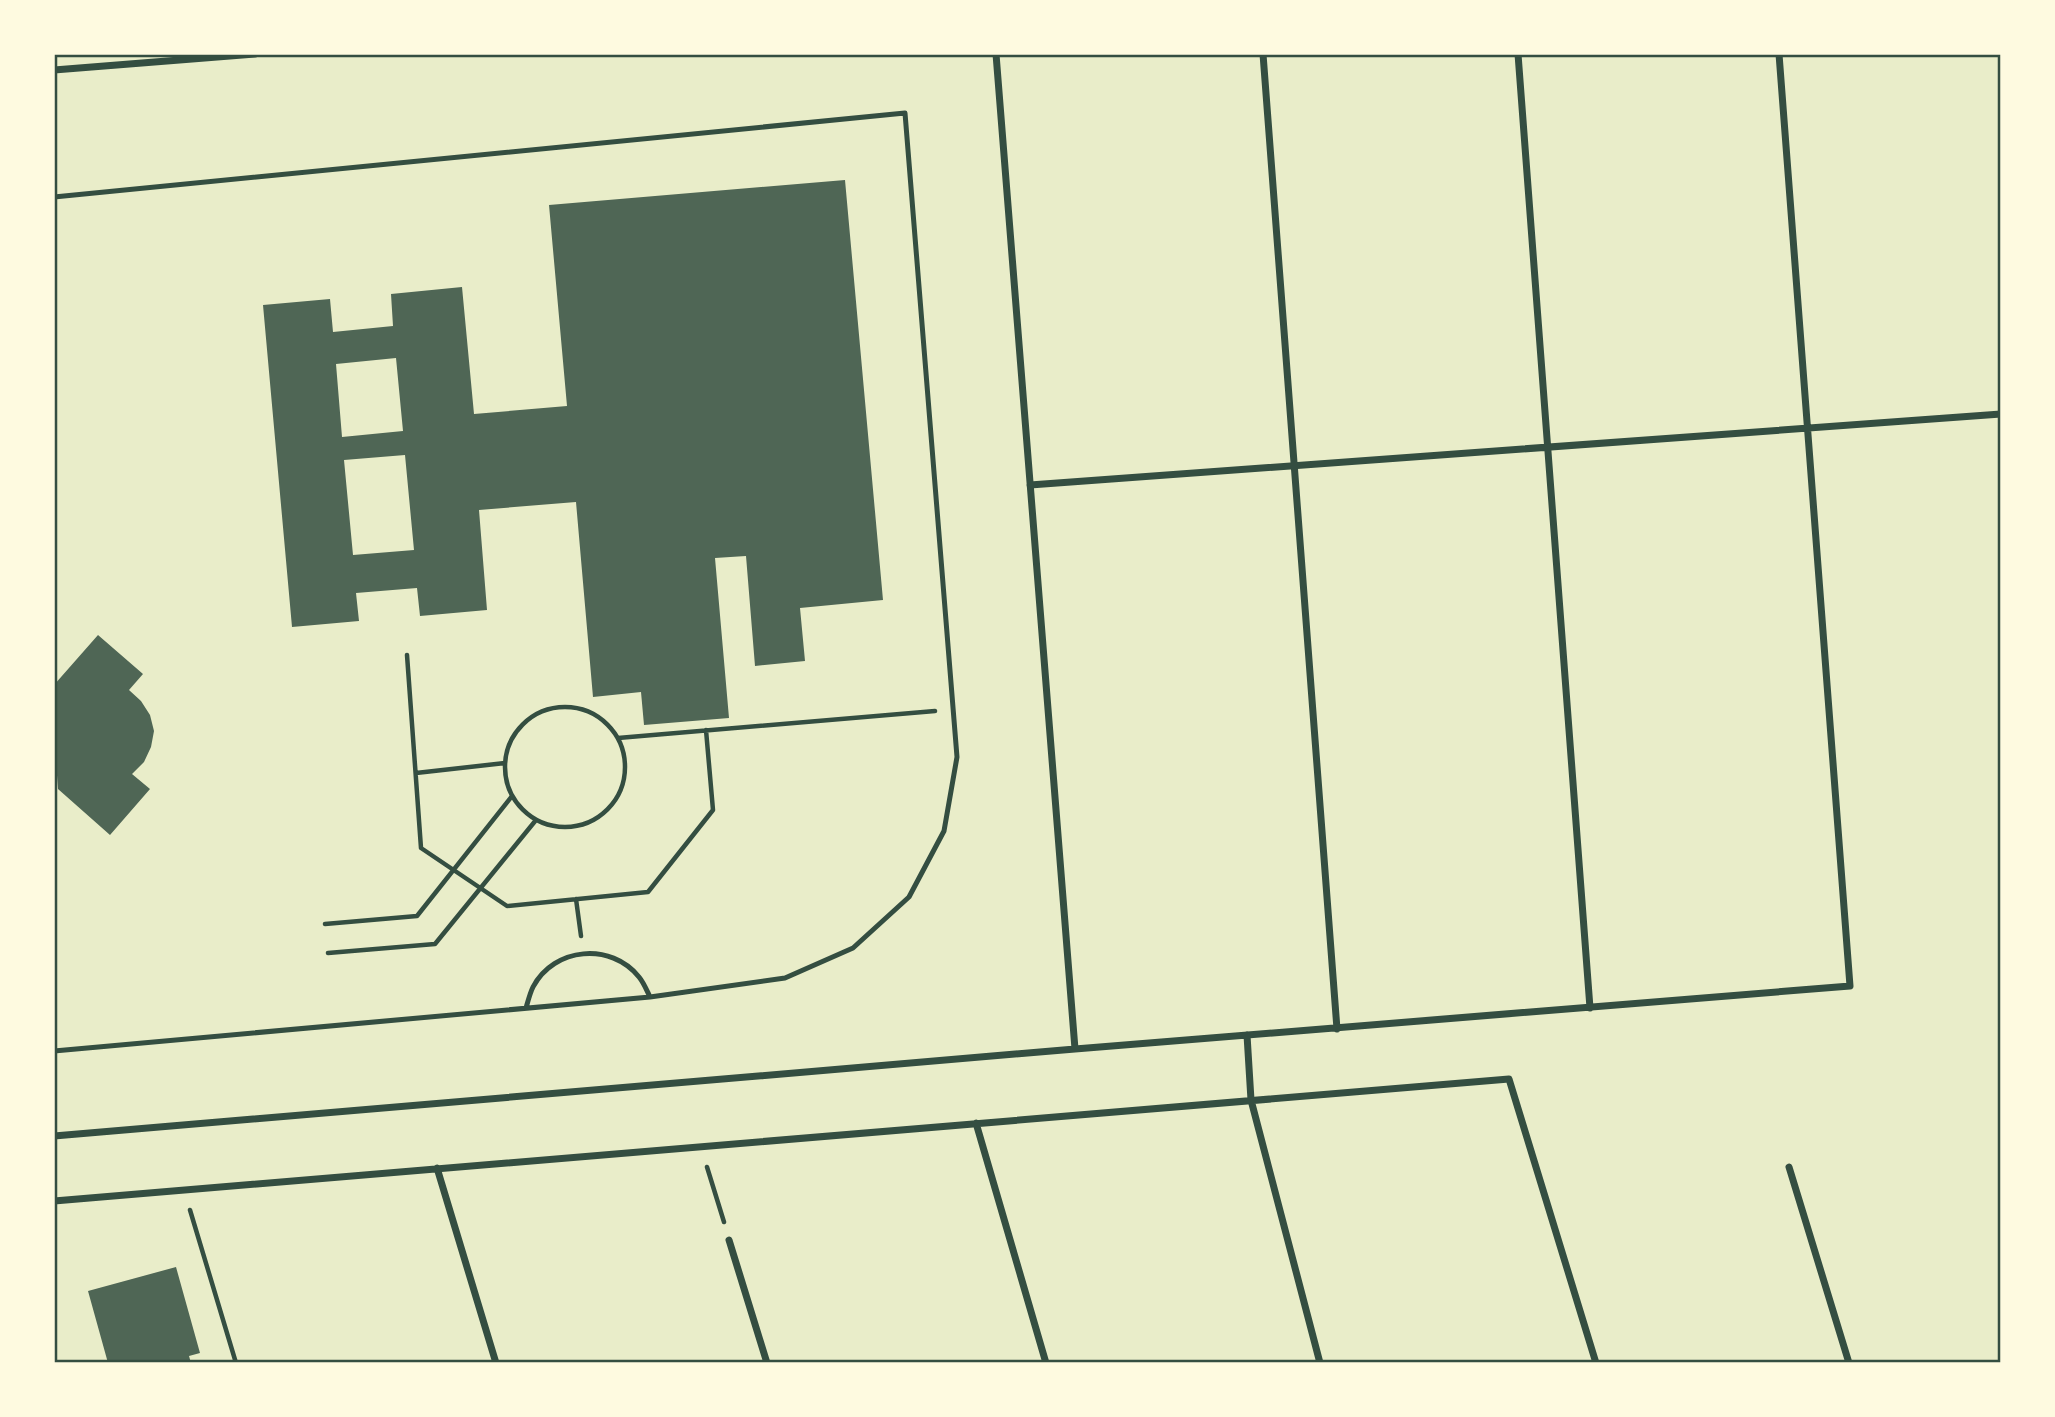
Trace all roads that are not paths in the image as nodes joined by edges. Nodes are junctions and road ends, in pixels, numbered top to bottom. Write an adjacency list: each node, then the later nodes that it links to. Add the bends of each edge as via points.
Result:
1 (254, 54): 6 (street)
2 (996, 54): 13 (street)
3 (1263, 54): 12 (street)
4 (1518, 54): 11 (street)
5 (1779, 54): 10 (street)
6 (198, 56): 7 (street)
7 (54, 70)
8 (54, 197): 14 (lane, via 905,113 957,757 944,831 909,897 853,948 785,978)
9 (2001, 414): 10 (street)
10 (1807, 428): 11 (street); 16 (street, via 1850,986)
11 (1547, 447): 12 (street); 16 (street)
12 (1294, 466): 13 (street); 17 (street)
13 (1030, 485): 19 (street)
14 (650, 997): 15 (lane); 15 (lane, via 640,978 624,963 604,954 583,953 562,958 545,970 532,987)
15 (526, 1008): 20 (lane)
16 (1590, 1008): 17 (street)
17 (1337, 1029): 18 (street)
18 (1247, 1035): 19 (street); 21 (street)
19 (1075, 1048): 23 (street)
20 (54, 1051)
21 (1251, 1100): 22 (street); 31 (street); 32 (street, via 1508,1079)
22 (976, 1123): 25 (street); 30 (street)
23 (54, 1136)
24 (1789, 1167): 33 (street)
25 (437, 1168): 26 (street); 28 (street)
26 (54, 1201)
27 (729, 1240): 29 (street)
28 (496, 1363)
29 (766, 1363)
30 (1046, 1363)
31 (1320, 1363)
32 (1596, 1363)
33 (1849, 1363)

